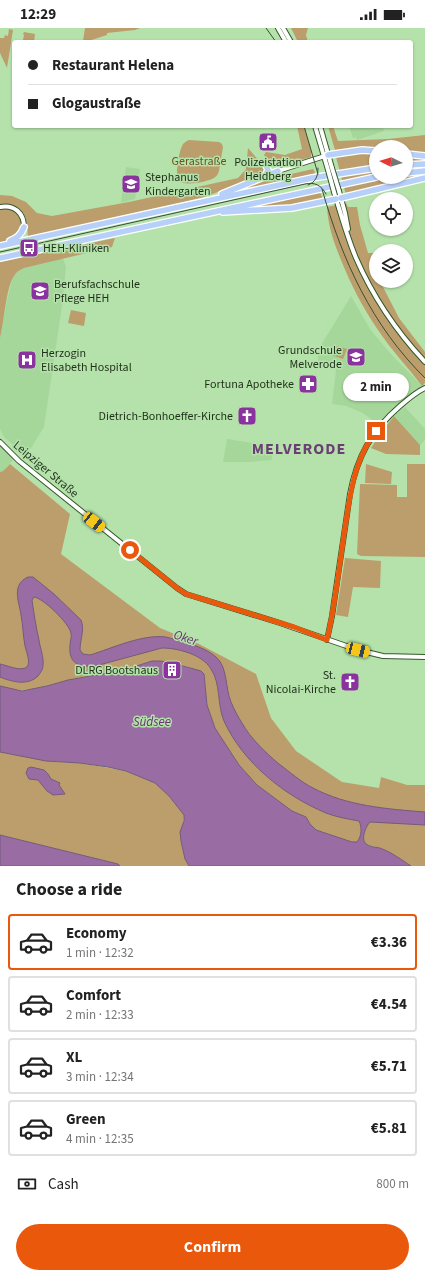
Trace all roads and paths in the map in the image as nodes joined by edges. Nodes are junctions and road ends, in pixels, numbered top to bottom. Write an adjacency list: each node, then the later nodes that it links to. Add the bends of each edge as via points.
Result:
1 (278, 28): 3 (street)
2 (283, 28): 4 (street)
3 (285, 40)
4 (290, 40)
5 (316, 128): 9 (street)
6 (320, 128): 9 (street)
7 (369, 150): 9 (highway)
8 (413, 155): 10 (highway)
9 (326, 156): 15 (street); 21 (street, bridge)
10 (425, 156)
11 (265, 163): 18 (highway, via 268,170)
12 (425, 164): 13 (highway)
13 (413, 165)
14 (369, 169): 22 (highway, via 312,178)
15 (278, 171): 18 (highway)
16 (425, 172): 17 (highway)
17 (413, 173)
18 (265, 176): 22 (highway)
19 (369, 178): 24 (highway)
20 (425, 178): 21 (highway)
21 (339, 198): 24 (highway, via 292,208); 28 (street, via 356,257 384,311)
22 (199, 202): 26 (highway)
23 (0, 206): 25 (street, via 11,207 19,212)
24 (210, 212): 27 (highway)
25 (24, 227): 26 (highway, via 18,237)
26 (1, 246)
27 (1, 258)
28 (425, 362)
29 (425, 383): 30 (street)
30 (423, 389): 32 (street, via 380,425 356,467)
31 (0, 442): 32 (street, Leipziger Straße, via 15,458 182,591)
32 (327, 640): 33 (street, Leipziger Straße, via 373,654)
33 (425, 657)

